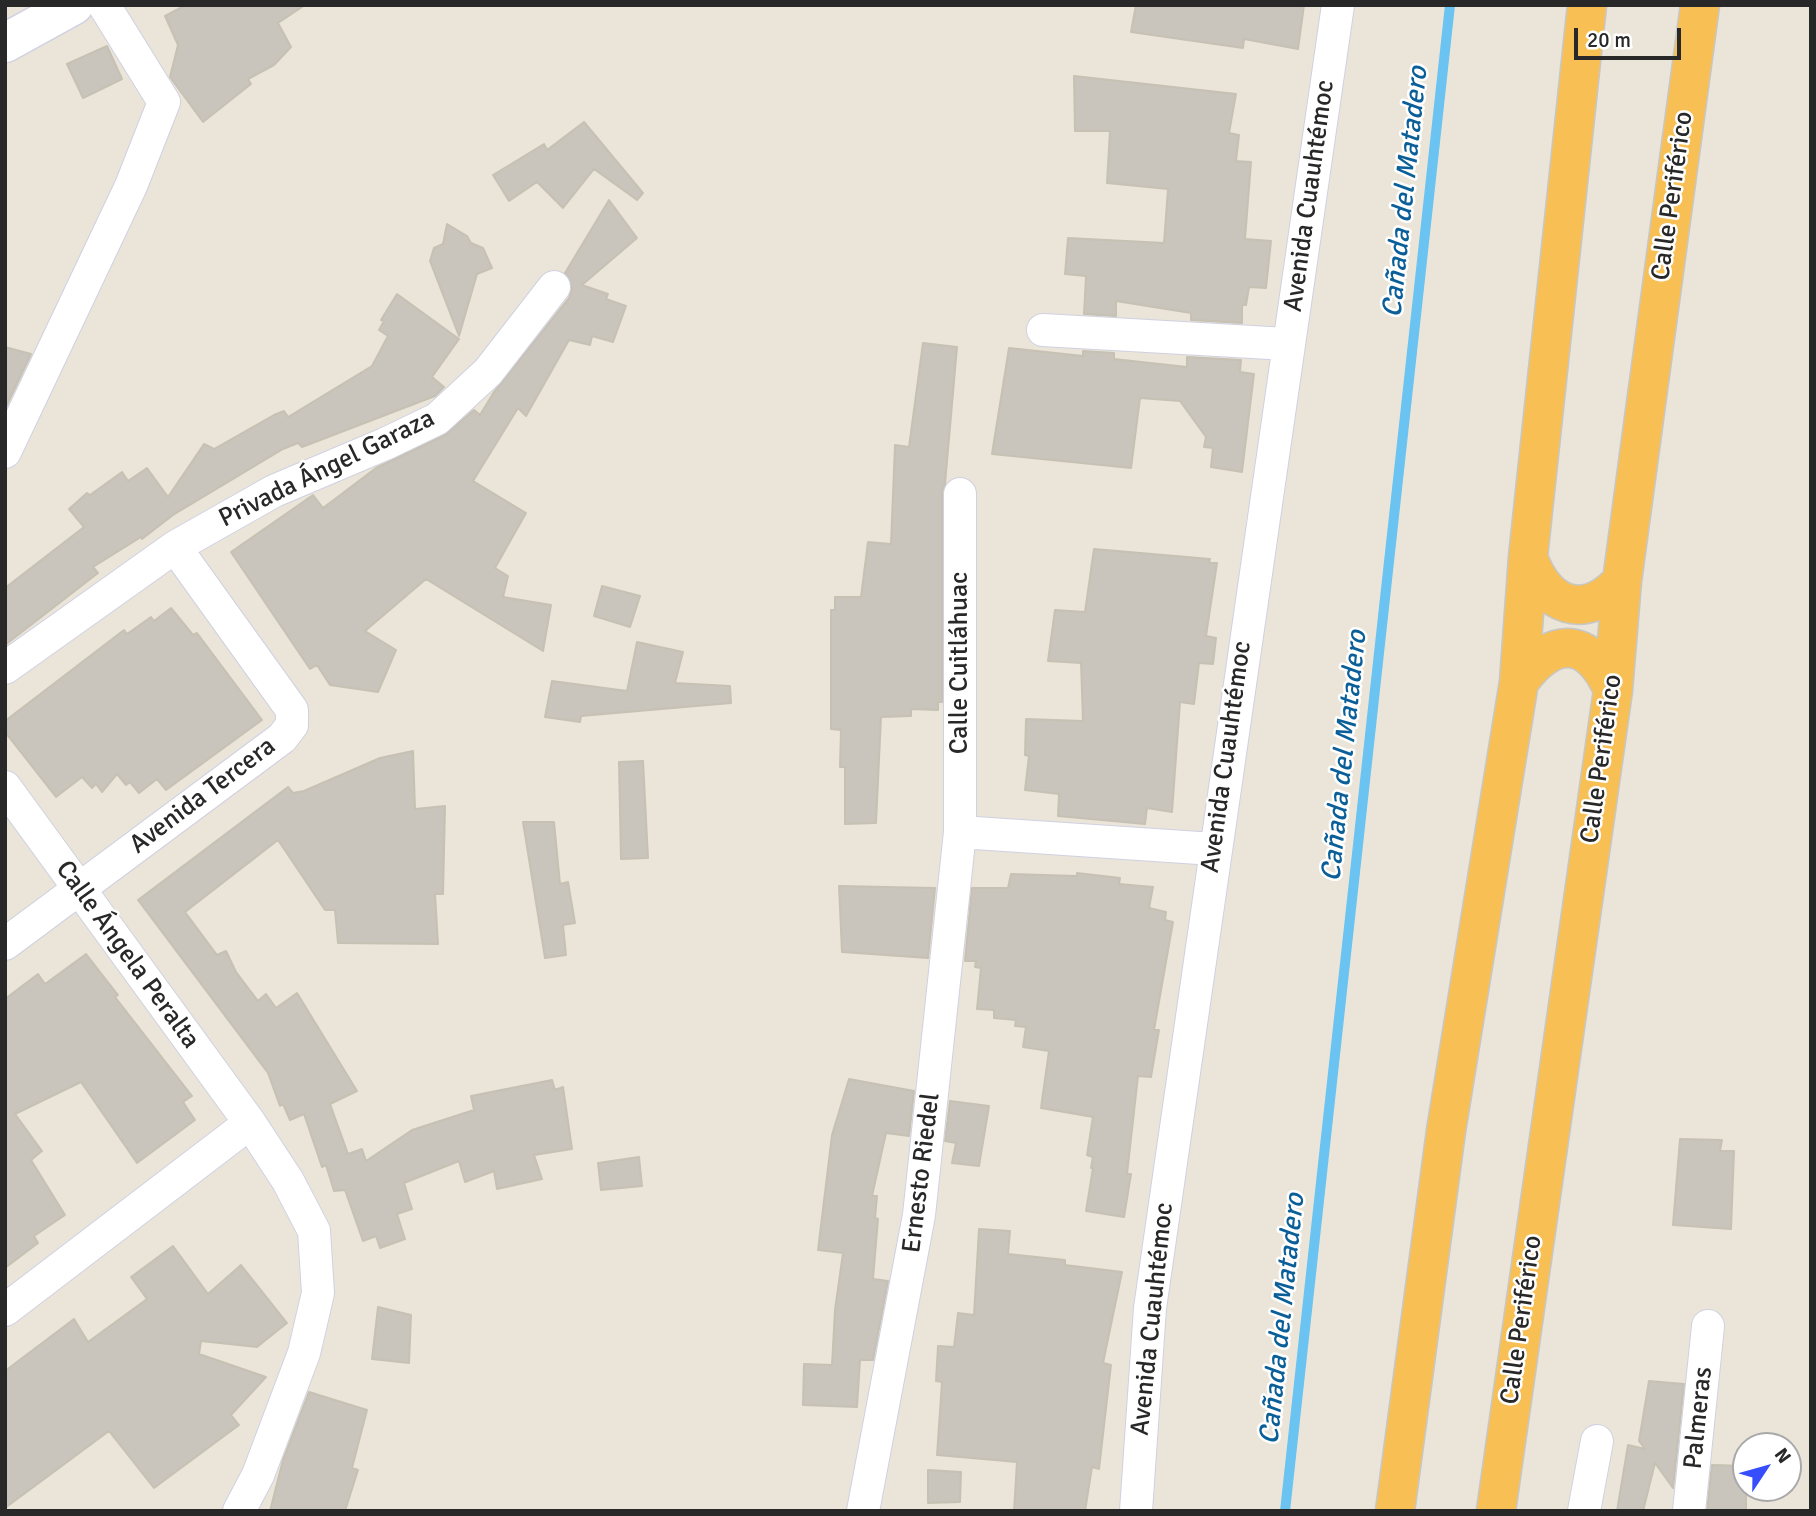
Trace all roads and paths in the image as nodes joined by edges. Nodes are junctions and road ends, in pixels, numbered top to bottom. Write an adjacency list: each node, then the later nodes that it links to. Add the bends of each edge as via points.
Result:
1 (74, 5): 6 (street)
2 (104, 5): 10 (street, via 164,102 131,186)
3 (1338, 5): 9 (street, Avenida Cuauhtémoc)
4 (1587, 5): 13 (highway)
5 (1700, 5): 14 (highway, Calle Periférico)
6 (5, 43)
7 (554, 287): 12 (street, Privada Ángel Garaza, via 488,372 437,419 274,491)
8 (1043, 330): 9 (street)
9 (1287, 344): 20 (street, Avenida Cuauhtémoc)
10 (5, 452)
11 (961, 494): 19 (street, Calle Cuitláhuac)
12 (175, 547): 15 (street, Privada Ángel Garaza); 21 (street, Avenida Tercera, via 292,710 292,725 282,738)
13 (1528, 556): 14 (highway, via 1539,583 1550,596 1566,602 1582,606 1600,602); 16 (highway)
14 (1622, 581): 17 (highway, Calle Periférico)
15 (5, 668)
16 (1519, 682): 17 (highway, via 1534,661 1567,647 1581,649 1596,660); 30 (highway, via 1446,1131)
17 (1613, 690): 31 (highway, Calle Periférico)
18 (5, 787): 21 (street, Calle Ángela Peralta)
19 (960, 832): 20 (street); 28 (street, Ernesto Riedel, via 919,1215)
20 (1214, 849): 29 (street, Avenida Cuauhtémoc, via 1150,1308)
21 (78, 889): 22 (street, Avenida Tercera); 23 (street, Calle Ángela Peralta)
22 (5, 944)
23 (250, 1123): 24 (street); 27 (street, Calle Ángela Peralta, via 314,1231 318,1293 304,1353 258,1475)
24 (5, 1310)
25 (1708, 1326): 33 (street, Palmeras)
26 (1597, 1441): 32 (street)
27 (239, 1511)
28 (863, 1511)
29 (1136, 1511)
30 (1395, 1511)
31 (1496, 1511)
32 (1584, 1511)
33 (1689, 1511)

